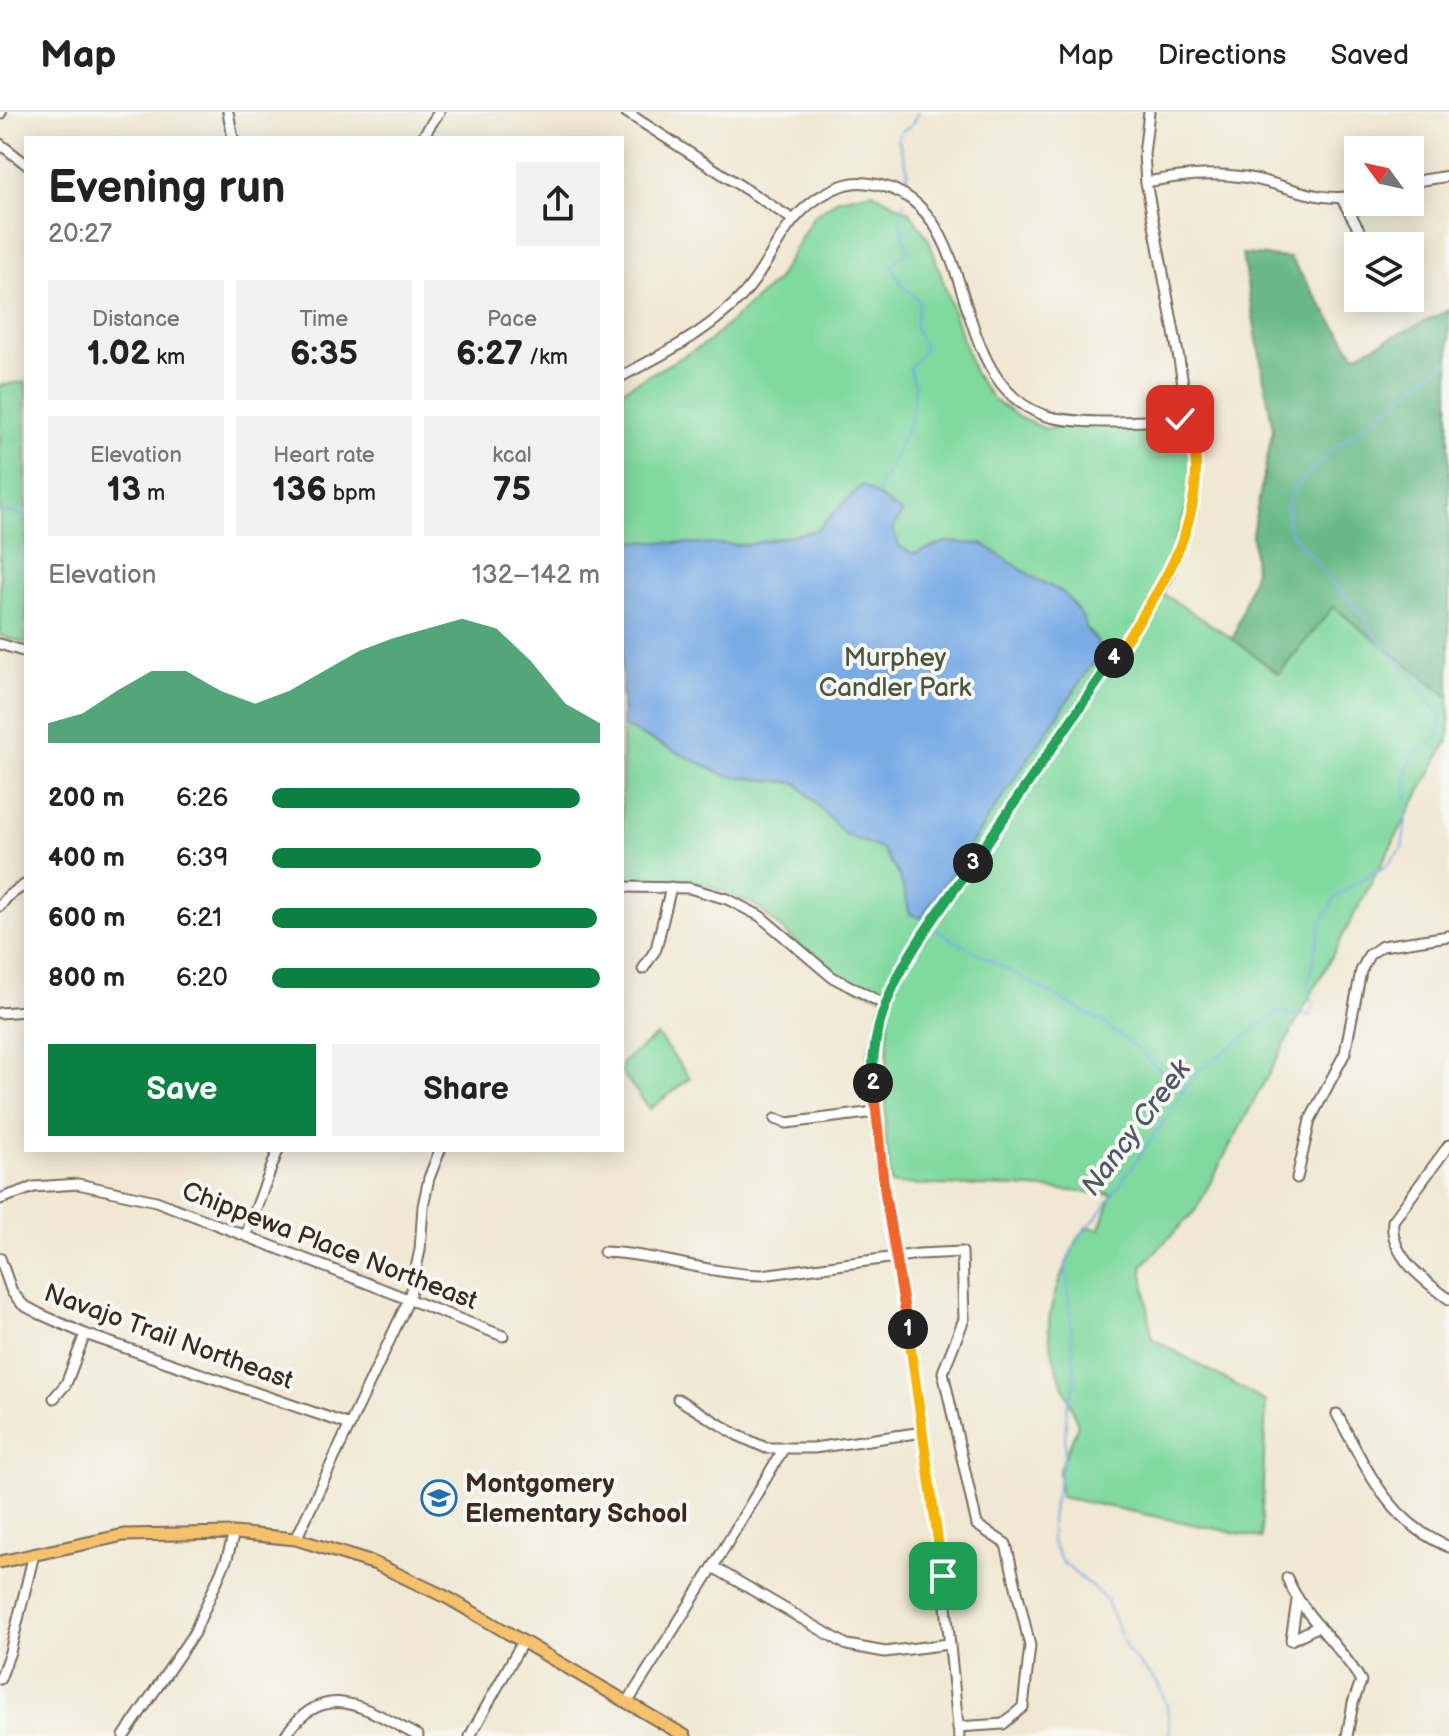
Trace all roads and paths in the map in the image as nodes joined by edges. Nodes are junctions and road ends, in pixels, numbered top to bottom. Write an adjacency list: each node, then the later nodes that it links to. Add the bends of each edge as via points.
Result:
1 (228, 112): 5 (street)
2 (439, 112): 6 (street)
3 (626, 112): 13 (street)
4 (1149, 112): 11 (street)
5 (233, 136)
6 (423, 136)
7 (0, 144): 8 (street)
8 (24, 162)
9 (1449, 176): 10 (street)
10 (1424, 180)
11 (1146, 182): 12 (street, via 1194,173 1246,177); 16 (street)
12 (1342, 199): 14 (street)
13 (792, 219): 15 (street, via 737,301 685,343); 16 (street, via 809,202 851,182 907,196 942,239 993,374 1029,408 1059,419)
14 (1360, 232)
15 (624, 375)
16 (1190, 419): 25 (street, via 1196,465 1192,512 1166,580 923,935)
17 (0, 644): 18 (street)
18 (24, 651)
19 (24, 885): 22 (street)
20 (624, 887): 21 (street)
21 (671, 887): 24 (street, via 656,949); 25 (street, via 703,890 740,905 832,977)
22 (0, 906)
23 (1449, 936): 33 (street, via 1382,946 1369,955 1345,1053 1310,1120)
24 (643, 969)
25 (884, 1004): 28 (street, via 872,1058)
26 (24, 1011): 27 (street)
27 (0, 1013)
28 (875, 1112): 29 (street, via 787,1123); 37 (street)
29 (775, 1119)
30 (1449, 1145): 40 (street, via 1393,1221 1392,1234 1406,1263)
31 (277, 1152): 35 (street)
32 (439, 1152): 39 (street, via 423,1206)
33 (1297, 1178)
34 (0, 1199): 35 (street, Chippewa Place Northeast, via 34,1187 78,1184 156,1201)
35 (246, 1235): 39 (street, Chippewa Place Northeast)
36 (604, 1252): 37 (street, via 741,1275)
37 (895, 1257): 47 (street); 63 (street, via 962,1252 964,1319 943,1372 977,1525 1006,1544 1030,1646 1023,1707 1003,1724)
38 (0, 1258): 41 (street, Navajo Trail Northeast, via 12,1292 23,1305)
39 (409, 1299): 42 (street, Chippewa Place Northeast); 46 (street)
40 (1449, 1299)
41 (85, 1334): 43 (street, via 66,1384); 46 (street, Navajo Trail Northeast)
42 (503, 1336)
43 (54, 1398)
44 (678, 1399): 48 (street, via 737,1435 766,1448)
45 (1337, 1414): 51 (street, via 1379,1490 1407,1524)
46 (350, 1425): 50 (street)
47 (923, 1432): 48 (street); 59 (street)
48 (784, 1448): 54 (street)
49 (234, 1533): 50 (main road); 52 (main road, via 124,1535); 64 (street, via 194,1633)
50 (296, 1539): 58 (main road, via 376,1564)
51 (1449, 1547)
52 (34, 1554): 53 (main road); 60 (street)
53 (0, 1562)
54 (713, 1567): 59 (street, via 847,1645 885,1652); 61 (street)
55 (1287, 1578): 56 (street)
56 (1297, 1601): 57 (street); 57 (street, via 1291,1640)
57 (1319, 1626): 69 (street, via 1361,1681)
58 (523, 1641): 61 (main road); 67 (street)
59 (949, 1644): 63 (street)
60 (0, 1679)
61 (627, 1703): 62 (main road)
62 (665, 1731): 68 (main road)
63 (959, 1732)
64 (124, 1736)
65 (285, 1736): 66 (street, via 296,1719 332,1701 350,1702)
66 (418, 1736)
67 (470, 1736)
68 (685, 1736)
69 (1347, 1736)

